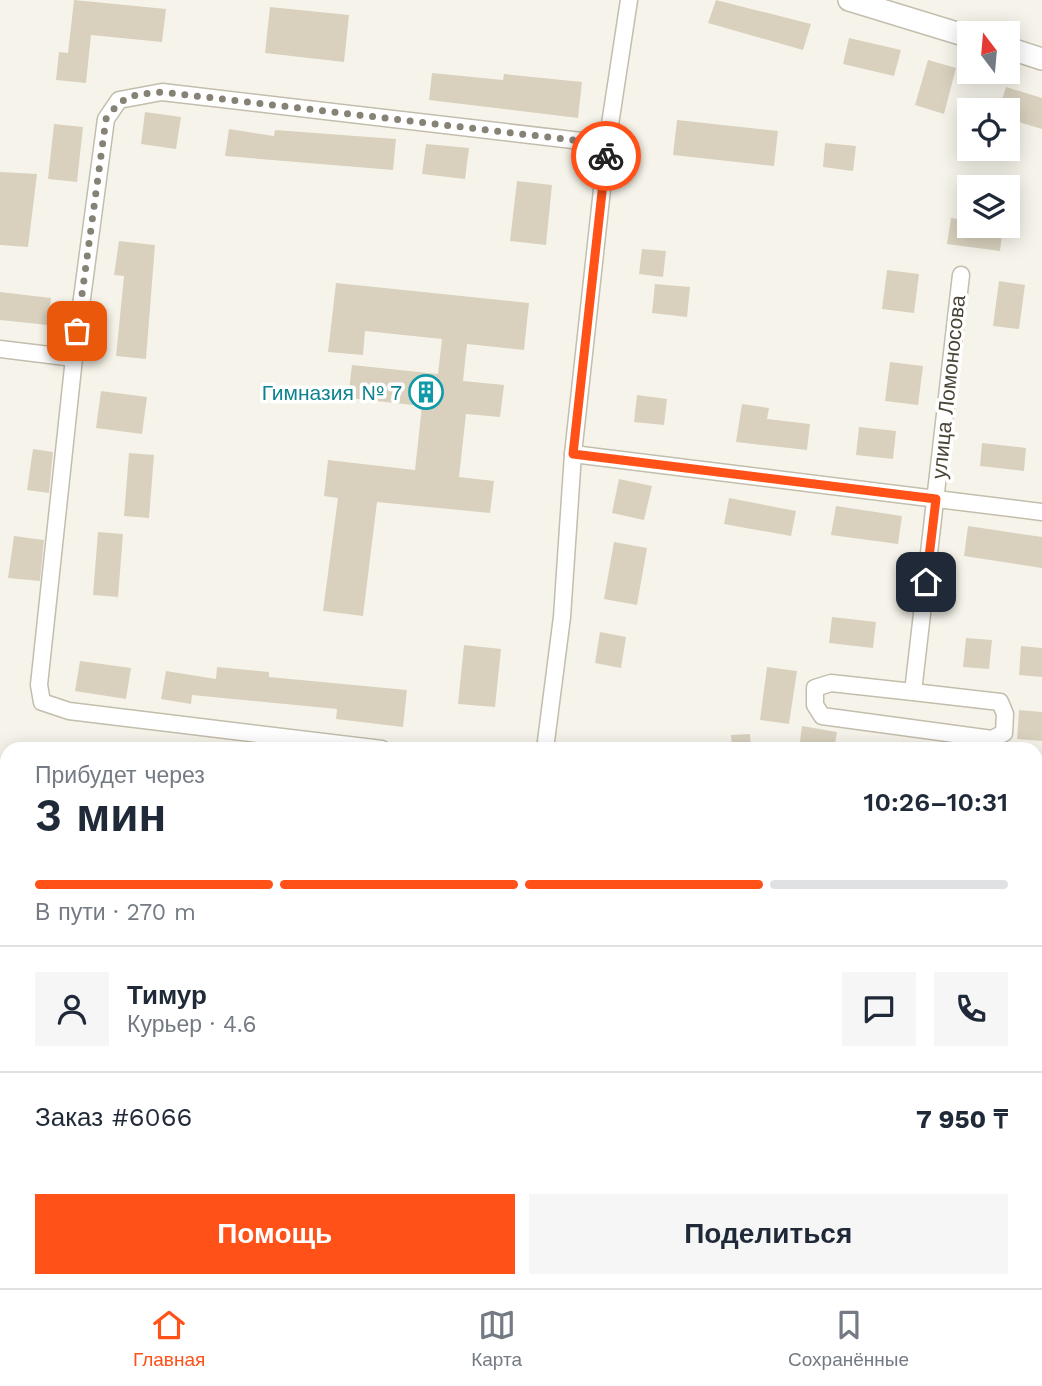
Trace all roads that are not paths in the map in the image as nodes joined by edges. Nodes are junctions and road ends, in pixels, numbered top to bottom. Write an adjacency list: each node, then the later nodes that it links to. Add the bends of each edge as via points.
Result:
1 (628, 0): 6 (street)
2 (849, 0): 3 (street)
3 (957, 33)
4 (1020, 52): 5 (street)
5 (1042, 59)
6 (607, 144): 9 (street, via 162,92 119,100 106,119); 10 (street)
7 (961, 275): 11 (street, улица Ломоносова)
8 (0, 349): 9 (street)
9 (74, 358): 14 (street, via 39,685 42,702 69,711)
10 (573, 454): 11 (street, улица Ломоносова); 15 (street, via 562,617)
11 (936, 499): 12 (street, улица Ломоносова); 13 (street, улица Ломоносова)
12 (1042, 512)
13 (913, 692): 13 (street, via 831,682 816,688 815,705 822,716 992,739 1004,733 1000,702)
14 (324, 742)
15 (546, 742)

